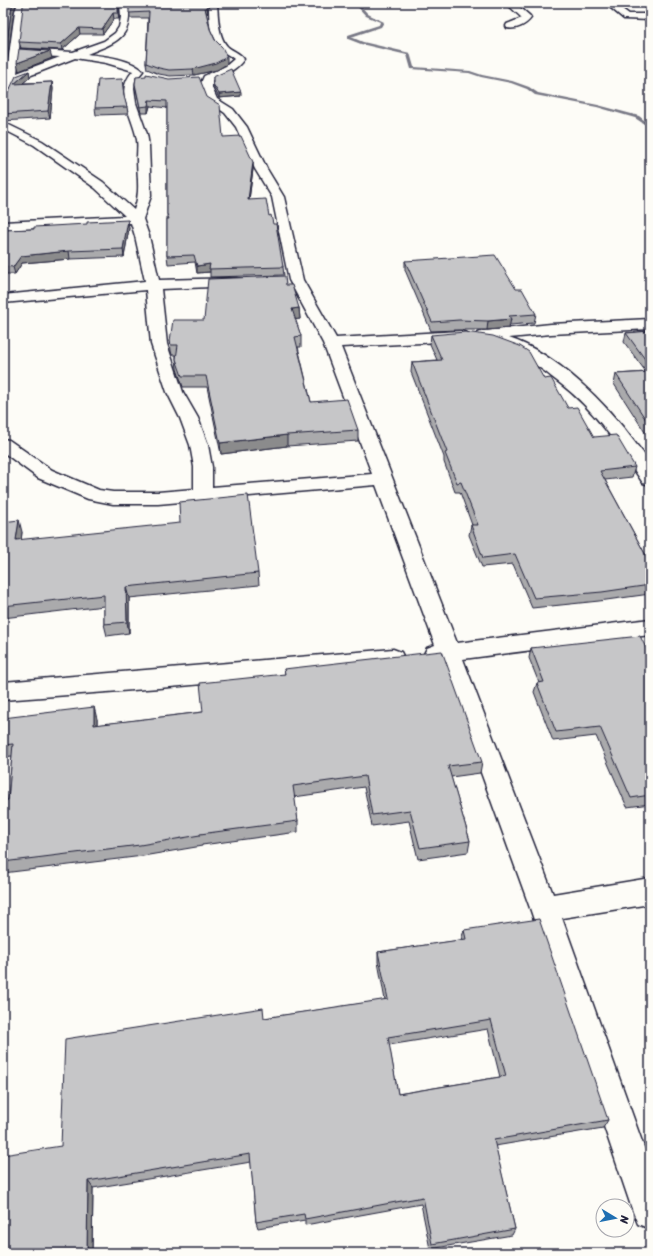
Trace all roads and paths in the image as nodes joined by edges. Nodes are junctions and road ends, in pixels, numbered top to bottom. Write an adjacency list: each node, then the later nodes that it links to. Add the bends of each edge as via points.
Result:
1 (124, 3): 9 (street, via 127,17 124,28 118,36)
2 (213, 3): 25 (street, via 221,44 239,59 232,66 201,79 206,83 213,101 229,111 241,127 278,197 289,280)
3 (510, 3): 8 (street, via 525,15 527,20)
4 (609, 3): 7 (street, via 627,17)
5 (21, 7): 6 (street); 11 (street)
6 (8, 12)
7 (650, 17)
8 (510, 26)
9 (106, 43): 10 (street); 14 (street)
10 (88, 50): 12 (street); 13 (street)
11 (15, 52): 12 (street); 15 (street)
12 (71, 56): 13 (street); 15 (street)
13 (112, 60): 14 (street)
14 (139, 71): 18 (street, via 130,81 130,93 144,141 146,196 143,208)
15 (7, 81): 16 (street)
16 (3, 99)
17 (3, 125): 18 (street, via 38,143 98,185)
18 (136, 219): 19 (street); 21 (street)
19 (3, 226)
20 (251, 281): 21 (street)
21 (153, 285): 22 (street); 29 (street, via 159,344 175,392 190,418 199,445)
22 (3, 299)
23 (650, 324): 24 (street, via 551,329)
24 (484, 336): 25 (street); 28 (street, via 499,339 532,355 593,403 622,437)
25 (330, 343): 27 (street)
26 (3, 444): 29 (street, via 45,474 95,495 131,499)
27 (383, 479): 29 (street); 31 (street)
28 (650, 479)
29 (203, 494)
30 (650, 627): 31 (street)
31 (449, 652): 32 (street); 34 (street)
32 (3, 691)
33 (650, 891): 34 (street)
34 (544, 908): 35 (street)
35 (650, 1212)

